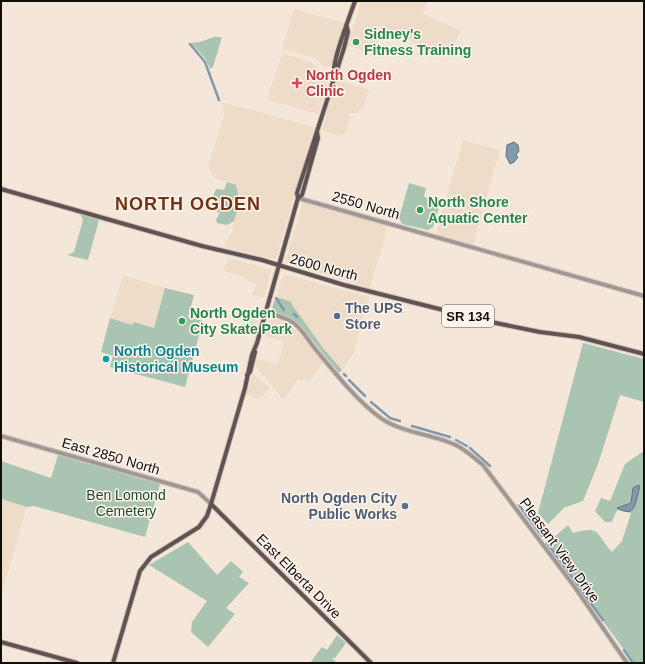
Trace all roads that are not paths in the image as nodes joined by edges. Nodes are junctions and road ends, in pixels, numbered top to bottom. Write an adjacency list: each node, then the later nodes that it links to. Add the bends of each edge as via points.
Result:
1 (354, 1): 2 (main road, via 344,48)
2 (317, 132): 4 (main road, via 297,193); 4 (main road, via 318,138 302,195)
3 (1, 190): 5 (main road, 2600 North)
4 (298, 198): 5 (main road); 6 (street, 2550 North)
5 (278, 266): 7 (main road); 10 (main road, 2600 North / SR 134, via 490,322 581,338)
6 (644, 296)
7 (266, 310): 8 (main road); 9 (street)
8 (265, 315): 9 (street); 12 (main road)
9 (274, 315): 17 (street, Pleasant View Drive, via 297,326 365,404 383,420 452,443 483,465 574,586)
10 (644, 354)
11 (1, 436): 12 (street, East 2850 North, via 198,492)
12 (211, 504): 15 (main road, via 199,527 149,559 138,574); 16 (main road, East Elberta Drive)
13 (1, 642): 14 (main road)
14 (77, 663)
15 (113, 663)
16 (371, 663)
17 (627, 663)

